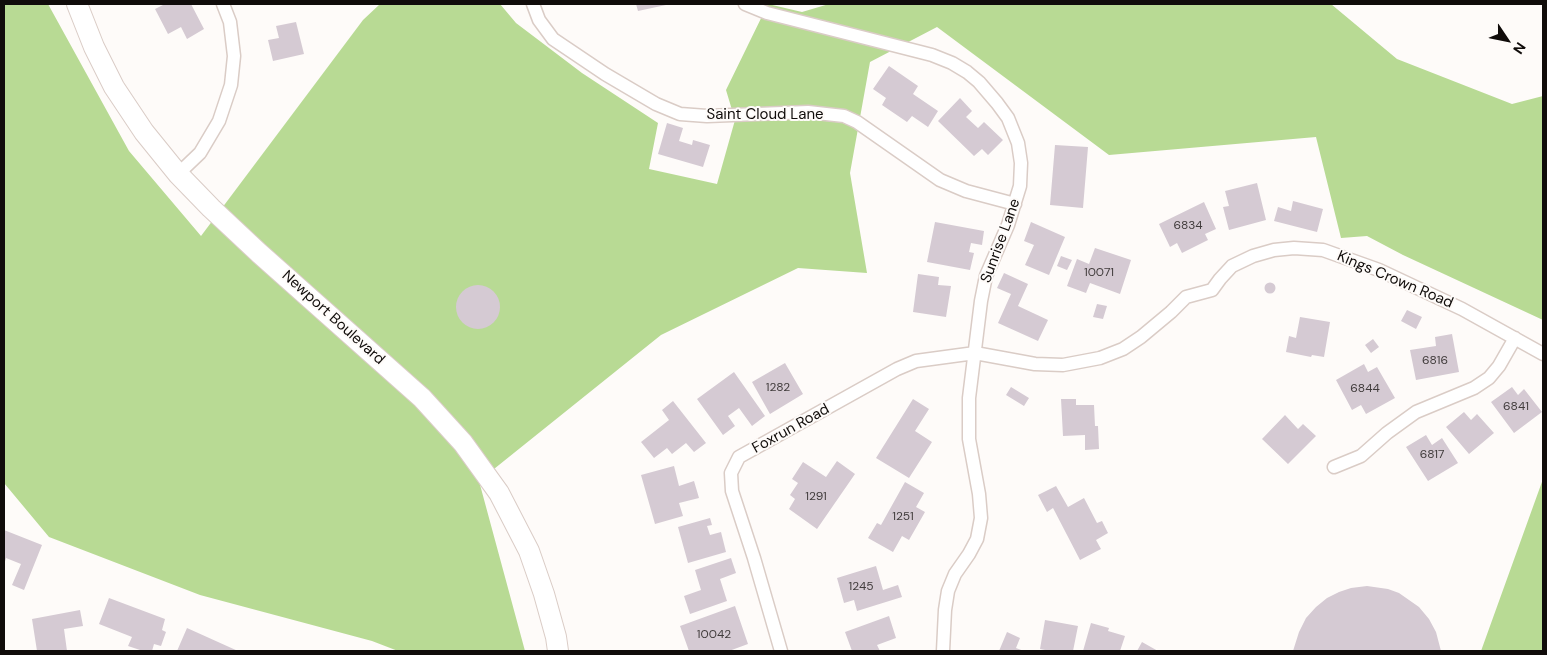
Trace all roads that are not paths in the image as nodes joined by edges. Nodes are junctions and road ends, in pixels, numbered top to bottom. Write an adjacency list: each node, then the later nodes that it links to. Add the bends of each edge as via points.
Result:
1 (77, 4): 5 (main road, Newport Boulevard, via 114,87)
2 (223, 4): 5 (street, via 230,22 234,56 231,85 219,122 200,153)
3 (533, 4): 6 (street, Saint Cloud Lane, via 553,39 605,74 680,114 808,112 844,116 940,180 966,191)
4 (745, 4): 6 (street, Sunrise Lane, via 767,13 932,55 967,72 997,103 1014,130 1021,164)
5 (178, 174): 11 (main road, Newport Boulevard, via 211,208 422,398 463,443 499,493 529,551)
6 (1015, 204): 8 (street, Sunrise Lane, via 986,276)
7 (1514, 338): 8 (street, Kings Crown Road, via 1462,309 1354,260 1323,250 1294,248 1253,256 1232,266 1212,290 1186,297 1141,337 1100,358 1063,365 1034,364); 9 (street, Kings Crown Road); 10 (street, via 1489,378 1474,388 1416,412 1360,456)
8 (975, 353): 12 (street, Foxrun Road, via 924,359 897,368 739,457 731,473 732,491); 13 (street, Sunrise Lane, via 968,439 981,518 977,539 948,591)
9 (1543, 354)
10 (1334, 467)
11 (558, 651)
12 (781, 651)
13 (943, 651)

